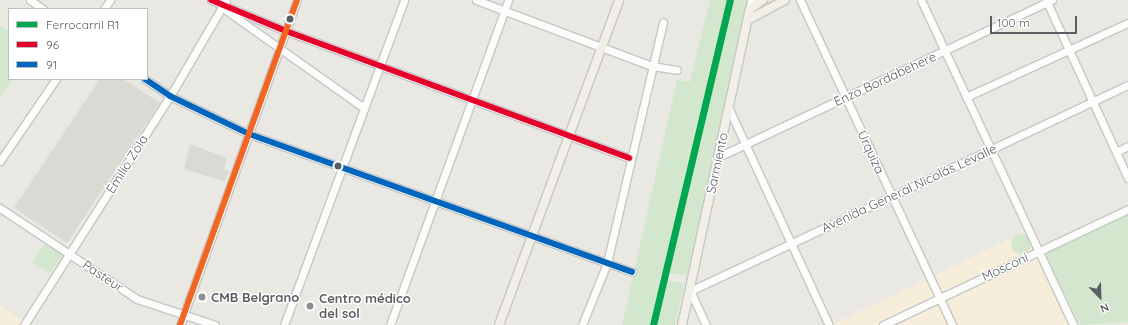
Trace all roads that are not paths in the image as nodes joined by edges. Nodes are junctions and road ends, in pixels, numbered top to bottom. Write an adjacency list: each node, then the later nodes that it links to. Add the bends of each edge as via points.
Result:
1 (30, 0): 17 (street)
2 (211, 0): 16 (street)
3 (226, 0): 16 (street, Emilio Zola)
4 (297, 0): 23 (street)
5 (404, 0): 28 (street)
6 (476, 0): 19 (street)
7 (508, 0): 19 (street)
8 (614, 0): 24 (main road)
9 (619, 0): 24 (main road)
10 (752, 0): 18 (street, Sarmiento)
11 (763, 0): 18 (main road)
12 (785, 0): 20 (main road)
13 (800, 0): 35 (street, Urquiza)
14 (922, 0): 26 (street)
15 (1048, 1): 25 (street); 26 (street, Enzo Bordabehere)
16 (222, 7): 23 (street); 27 (street); 34 (street, Emilio Zola)
17 (42, 8)
18 (750, 9): 20 (main road, Sarmiento)
19 (504, 10): 24 (street); 37 (street)
20 (748, 20): 40 (main road, Sarmiento)
21 (663, 22): 29 (street)
22 (1128, 23): 25 (street)
23 (286, 31): 27 (street); 28 (street)
24 (599, 46): 29 (street); 42 (main road)
25 (1070, 49): 36 (street); 38 (street)
26 (944, 50): 35 (street, Enzo Bordabehere); 36 (street)
27 (279, 51): 39 (street); 41 (street)
28 (380, 66): 37 (street); 39 (street)
29 (652, 66): 30 (street); 48 (street)
30 (677, 70)
31 (55, 80): 49 (street)
32 (146, 80): 34 (street)
33 (1128, 86): 38 (street, Avenida General Nicolás Levalle)
34 (170, 96): 41 (street); 59 (street, Emilio Zola)
35 (846, 97): 43 (street, Enzo Bordabehere); 52 (street, Urquiza)
36 (966, 97): 45 (street)
37 (472, 100): 42 (street); 53 (street)
38 (1093, 102): 45 (street, Avenida General Nicolás Levalle); 46 (street)
39 (364, 108): 50 (street)
40 (729, 110): 43 (street); 47 (main road, Sarmiento)
41 (249, 134): 50 (street); 64 (street)
42 (566, 136): 48 (street); 56 (main road)
43 (744, 145): 47 (street, Enzo Bordabehere); 57 (street)
44 (1128, 146): 46 (street)
45 (991, 150): 52 (street, Avenida General Nicolás Levalle); 58 (street)
46 (1116, 152): 51 (street)
47 (718, 157): 62 (main road, Sarmiento)
48 (629, 158): 60 (street)
49 (0, 161)
50 (343, 168): 53 (street); 68 (street)
51 (1128, 178)
52 (892, 196): 57 (street, Avenida General Nicolás Levalle); 63 (street, Urquiza)
53 (435, 201): 56 (street); 69 (street)
54 (0, 208): 59 (street, Pasteur)
55 (1128, 209): 58 (street, Mosconi)
56 (530, 235): 60 (street); 70 (main road); 71 (main road)
57 (791, 244): 62 (street, Avenida General Nicolás Levalle); 75 (street)
58 (1039, 251): 63 (street, Mosconi); 78 (street)
59 (70, 254): 64 (street, Pasteur, via 137,298); 65 (street, Emilio Zola)
60 (606, 263): 61 (street); 72 (street)
61 (632, 272)
62 (690, 291): 73 (main road, Sarmiento); 74 (street)
63 (939, 298): 76 (street, Mosconi); 77 (street, Urquiza)
64 (184, 314): 66 (street); 67 (street, Pasteur)
65 (24, 325)
66 (180, 325)
67 (215, 325)
68 (284, 325)
69 (390, 325)
70 (494, 325)
71 (499, 325)
72 (582, 325)
73 (682, 325)
74 (706, 325)
75 (829, 325)
76 (883, 325)
77 (952, 325)
78 (1073, 325)

